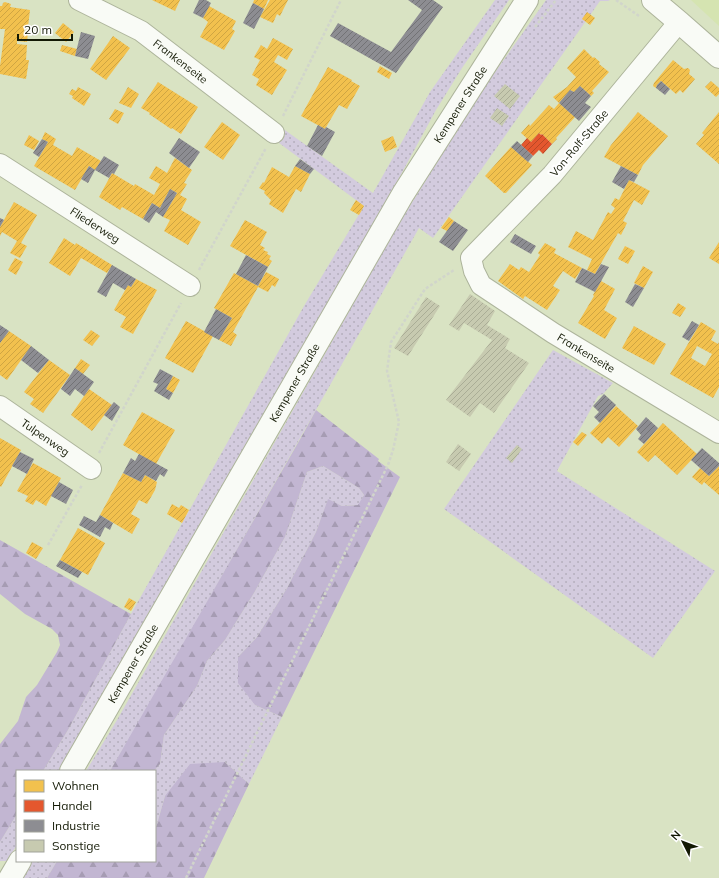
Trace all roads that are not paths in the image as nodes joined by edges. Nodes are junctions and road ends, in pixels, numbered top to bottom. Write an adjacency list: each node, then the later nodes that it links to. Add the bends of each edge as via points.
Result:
1 (79, 0): 6 (street, Frankenseite, via 141,31)
2 (527, 0): 13 (main road, Kempener Straße, via 403,194)
3 (653, 0): 4 (main road)
4 (679, 22): 5 (main road); 8 (street, Von-Rolf-Straße, via 552,175)
5 (719, 57)
6 (274, 133)
7 (0, 164): 9 (street, Fliederweg)
8 (471, 258): 11 (street, Frankenseite, via 481,285 553,333)
9 (190, 286)
10 (0, 406): 12 (street, Tulpenweg)
11 (719, 433)
12 (90, 469)
13 (72, 770)
14 (19, 862): 15 (main road)
15 (10, 878)

